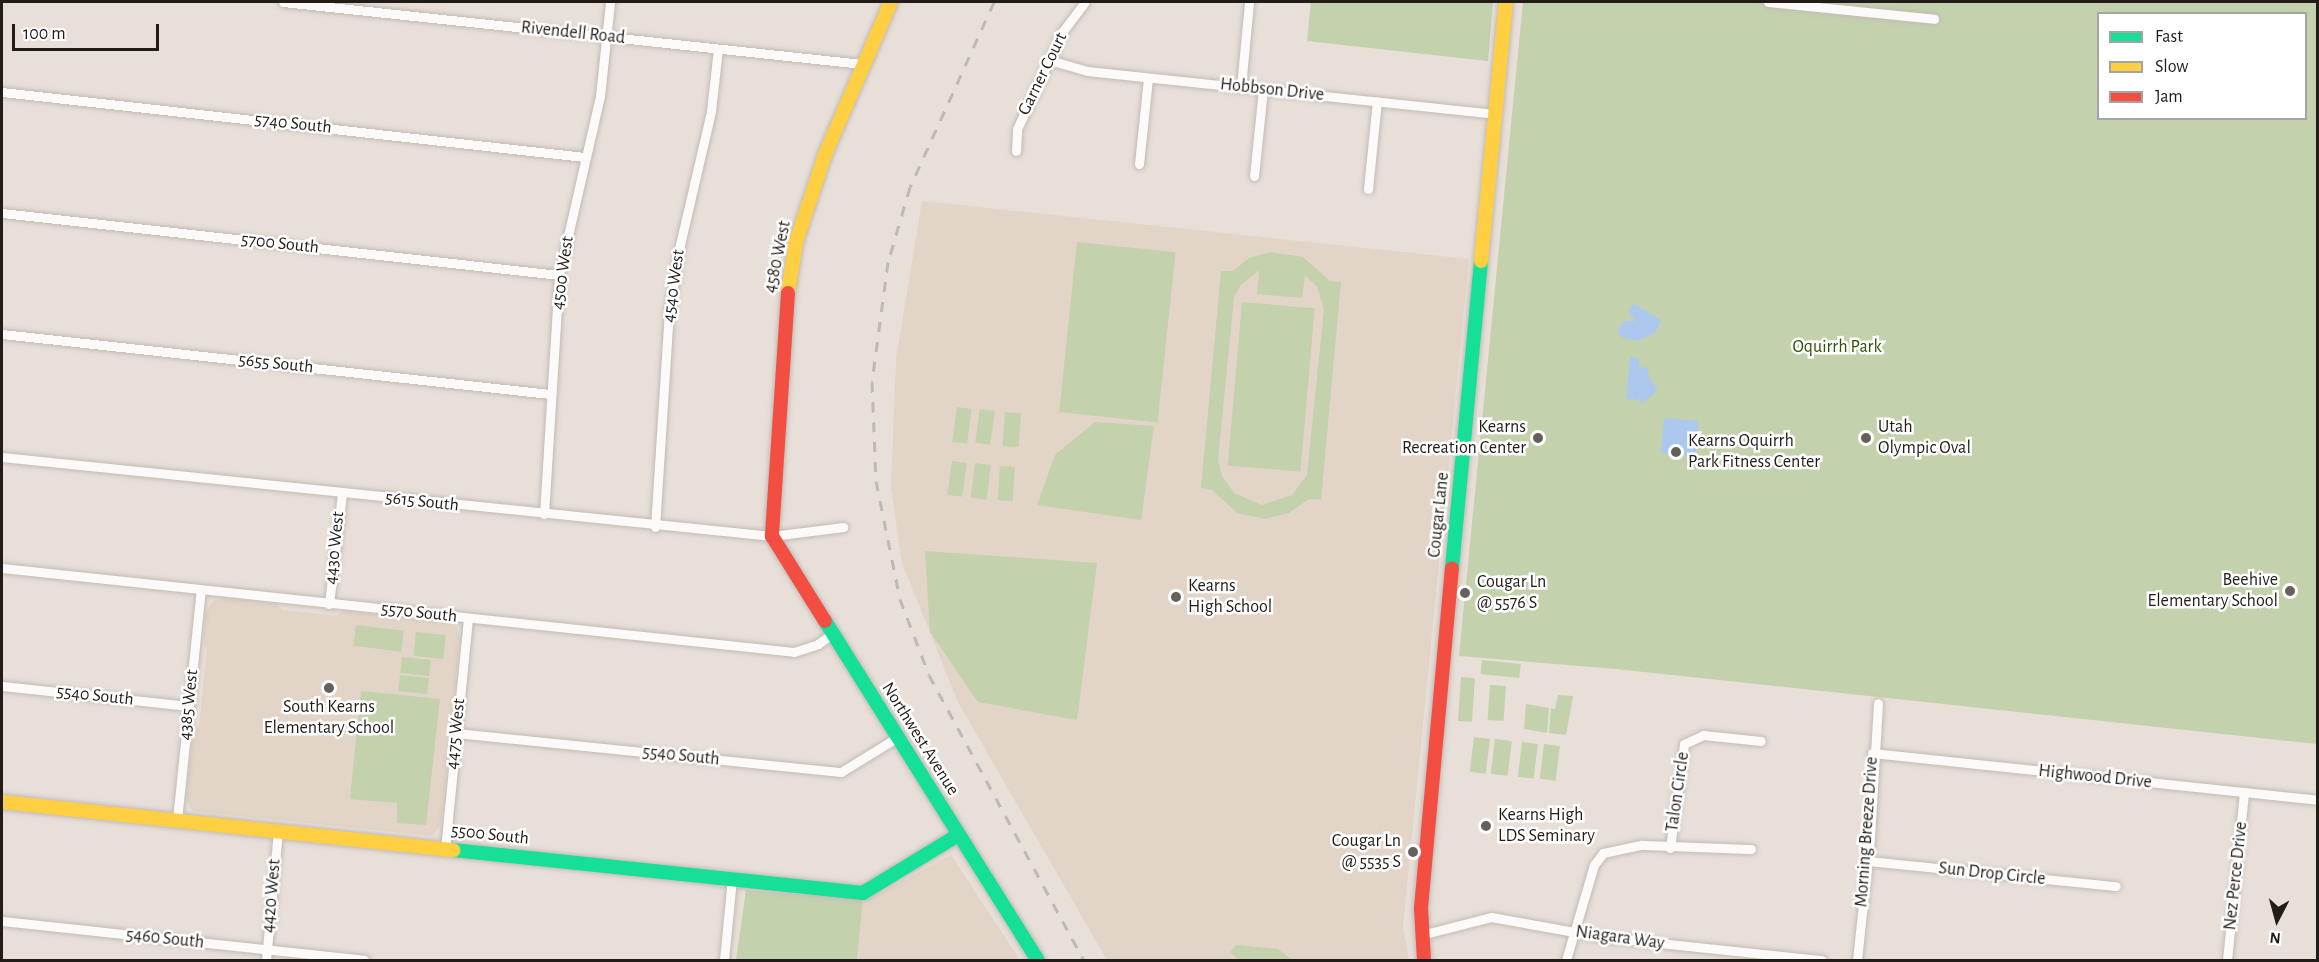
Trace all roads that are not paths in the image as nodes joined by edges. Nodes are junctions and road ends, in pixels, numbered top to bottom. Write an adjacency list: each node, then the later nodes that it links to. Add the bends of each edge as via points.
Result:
1 (284, 2): 9 (street, Rivendell Road)
2 (610, 2): 9 (street, 4500 West)
3 (891, 2): 12 (street, 4580 West)
4 (1085, 2): 11 (street, Garner Court, via 1063,31)
5 (1249, 2): 14 (street)
6 (1506, 2): 18 (street, Cougar Lane)
7 (1768, 2): 8 (street)
8 (1934, 19)
9 (606, 36): 10 (street, Rivendell Road); 20 (street, 4500 West, via 600,96)
10 (718, 49): 12 (street, Rivendell Road); 31 (street, 4540 West, via 711,111 679,249 669,312)
11 (1050, 60): 13 (street, Hobbson Drive, via 1071,68); 19 (street, Garner Court, via 1017,129)
12 (862, 64): 33 (street, 4580 West, via 826,152 796,242 783,322)
13 (1148, 78): 14 (street, Hobbson Drive); 21 (street)
14 (1241, 87): 15 (street, Hobbson Drive)
15 (1263, 89): 17 (street, Hobbson Drive); 22 (street)
16 (2, 92): 20 (street, 5740 South)
17 (1377, 101): 18 (street, Hobbson Drive); 23 (street)
18 (1496, 114): 60 (street, Cougar Lane, via 1443,660)
19 (1016, 151)
20 (584, 157): 25 (street, 4500 West)
21 (1139, 164)
22 (1254, 176)
23 (1368, 189)
24 (2, 213): 25 (street, 5700 South)
25 (559, 275): 27 (street, 4500 West)
26 (2, 334): 27 (street, 5655 South)
27 (550, 394): 30 (street, 4500 West)
28 (2, 457): 29 (street, 5615 South)
29 (342, 493): 30 (street, 5615 South); 36 (street, 4430 West)
30 (544, 514): 31 (street, 5615 South)
31 (655, 526): 33 (street, 5615 South)
32 (843, 527): 33 (street, 5615 South)
33 (772, 537): 38 (street, Northwest Avenue)
34 (2, 568): 35 (street, 5570 South)
35 (201, 589): 36 (street, 5570 South); 41 (street, 4385 West)
36 (329, 604): 37 (street, 5570 South)
37 (468, 618): 38 (street, 5570 South, via 794,652 818,644); 42 (street, 4475 West)
38 (833, 633): 43 (street, Northwest Avenue)
39 (2, 686): 41 (street, 5540 South)
40 (1878, 703): 45 (street, Morning Breeze Drive)
41 (189, 706): 49 (street, 4385 West)
42 (456, 733): 43 (street, 5540 South, via 841,772); 53 (street, 4475 West)
43 (898, 737): 51 (street, Northwest Avenue)
44 (1761, 741): 52 (street, Talon Circle, via 1703,735 1684,744)
45 (1872, 753): 46 (street, Highwood Drive); 55 (street, Morning Breeze Drive)
46 (2244, 792): 47 (street, Highwood Drive); 69 (street, Nez Perce Drive)
47 (2318, 800)
48 (2, 801): 49 (street, 5500 South)
49 (177, 820): 50 (street, 5500 South)
50 (278, 831): 53 (street, 5500 South); 61 (street, 4420 West)
51 (958, 835): 56 (street, 5500 South, via 863,892); 64 (street, Northwest Avenue)
52 (1670, 848): 54 (street); 59 (street, via 1630,846 1598,857)
53 (445, 849): 56 (street, 5500 South)
54 (1751, 849)
55 (1868, 861): 57 (street, Sun Drop Circle); 68 (street, Morning Breeze Drive)
56 (732, 879): 63 (street)
57 (2115, 886)
58 (2, 921): 61 (street, 5460 South)
59 (1577, 932): 60 (street, Niagara Way, via 1491,917); 66 (street); 67 (street, Niagara Way)
60 (1421, 935): 65 (street, Cougar Lane)
61 (266, 956): 62 (street, 5460 South)
62 (364, 960)
63 (724, 960)
64 (1038, 960)
65 (1424, 960)
66 (1566, 960)
67 (1822, 960)
68 (1857, 960)
69 (2227, 960)

